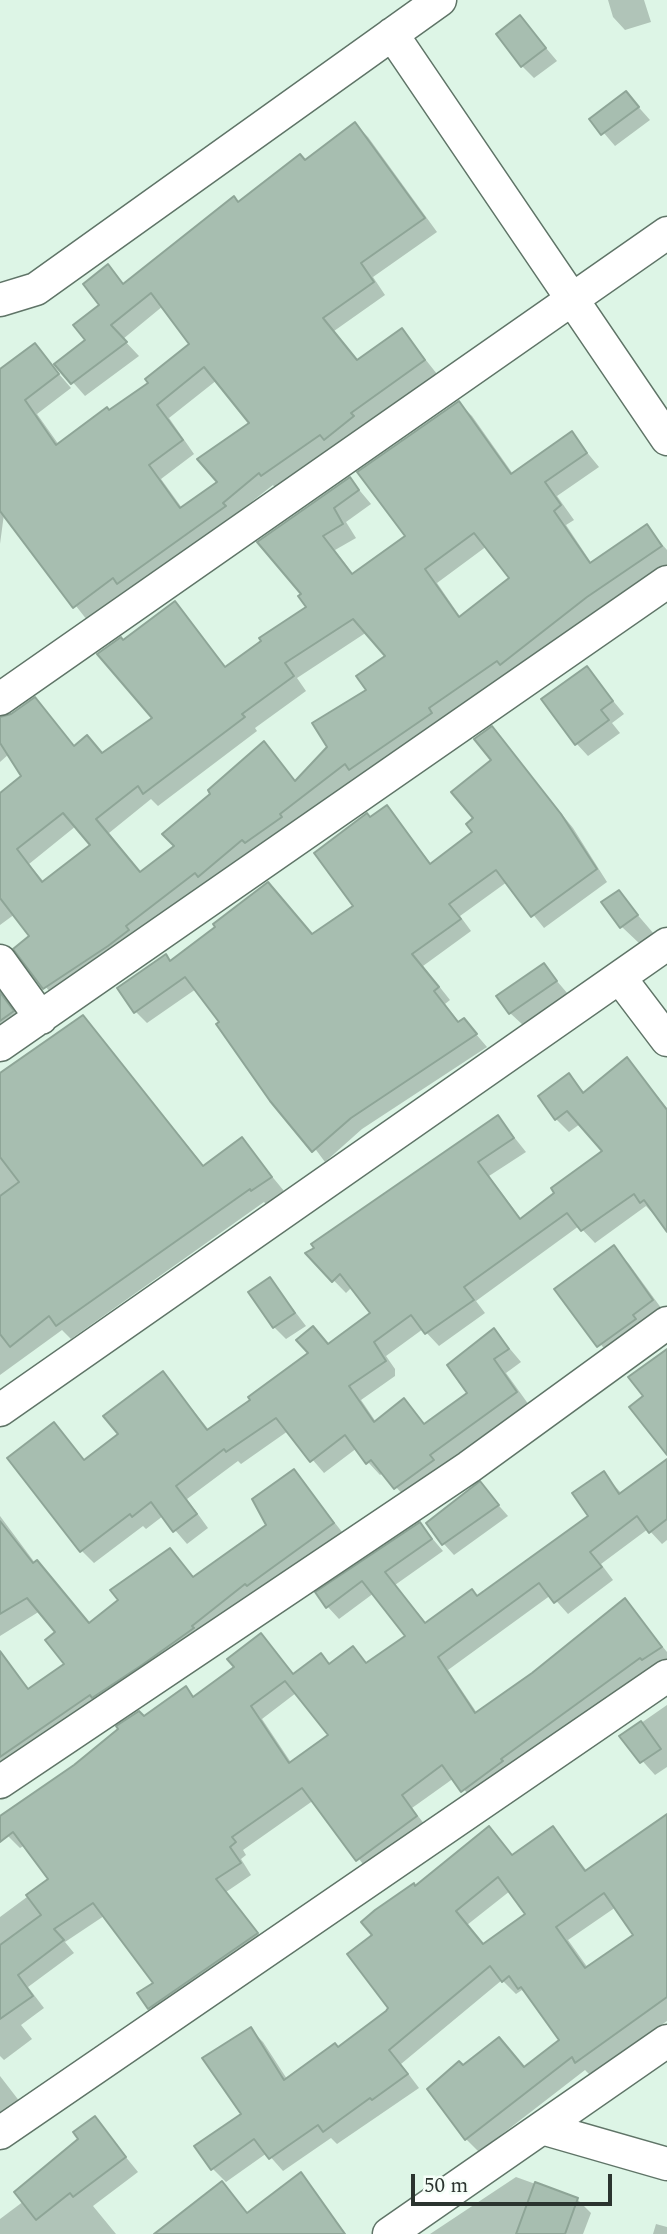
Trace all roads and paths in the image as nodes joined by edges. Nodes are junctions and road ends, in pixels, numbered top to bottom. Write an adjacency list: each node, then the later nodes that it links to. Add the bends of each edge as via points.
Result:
1 (440, 0): 2 (street)
2 (392, 34): 4 (street); 5 (street, via 36,289)
3 (667, 233): 4 (street)
4 (572, 299): 6 (street); 8 (street)
5 (0, 300)
6 (667, 439)
7 (667, 582): 12 (street)
8 (0, 699)
9 (667, 944): 11 (street)
10 (0, 961): 12 (street)
11 (620, 978): 13 (street); 16 (street)
12 (41, 1018): 14 (street)
13 (667, 1040)
14 (0, 1045)
15 (667, 1323): 18 (street, via 469,1467)
16 (0, 1410)
17 (667, 1676): 21 (street)
18 (0, 1782)
19 (667, 2040): 20 (street)
20 (542, 2128): 22 (street); 23 (street)
21 (0, 2133)
22 (667, 2164)
23 (389, 2234)

